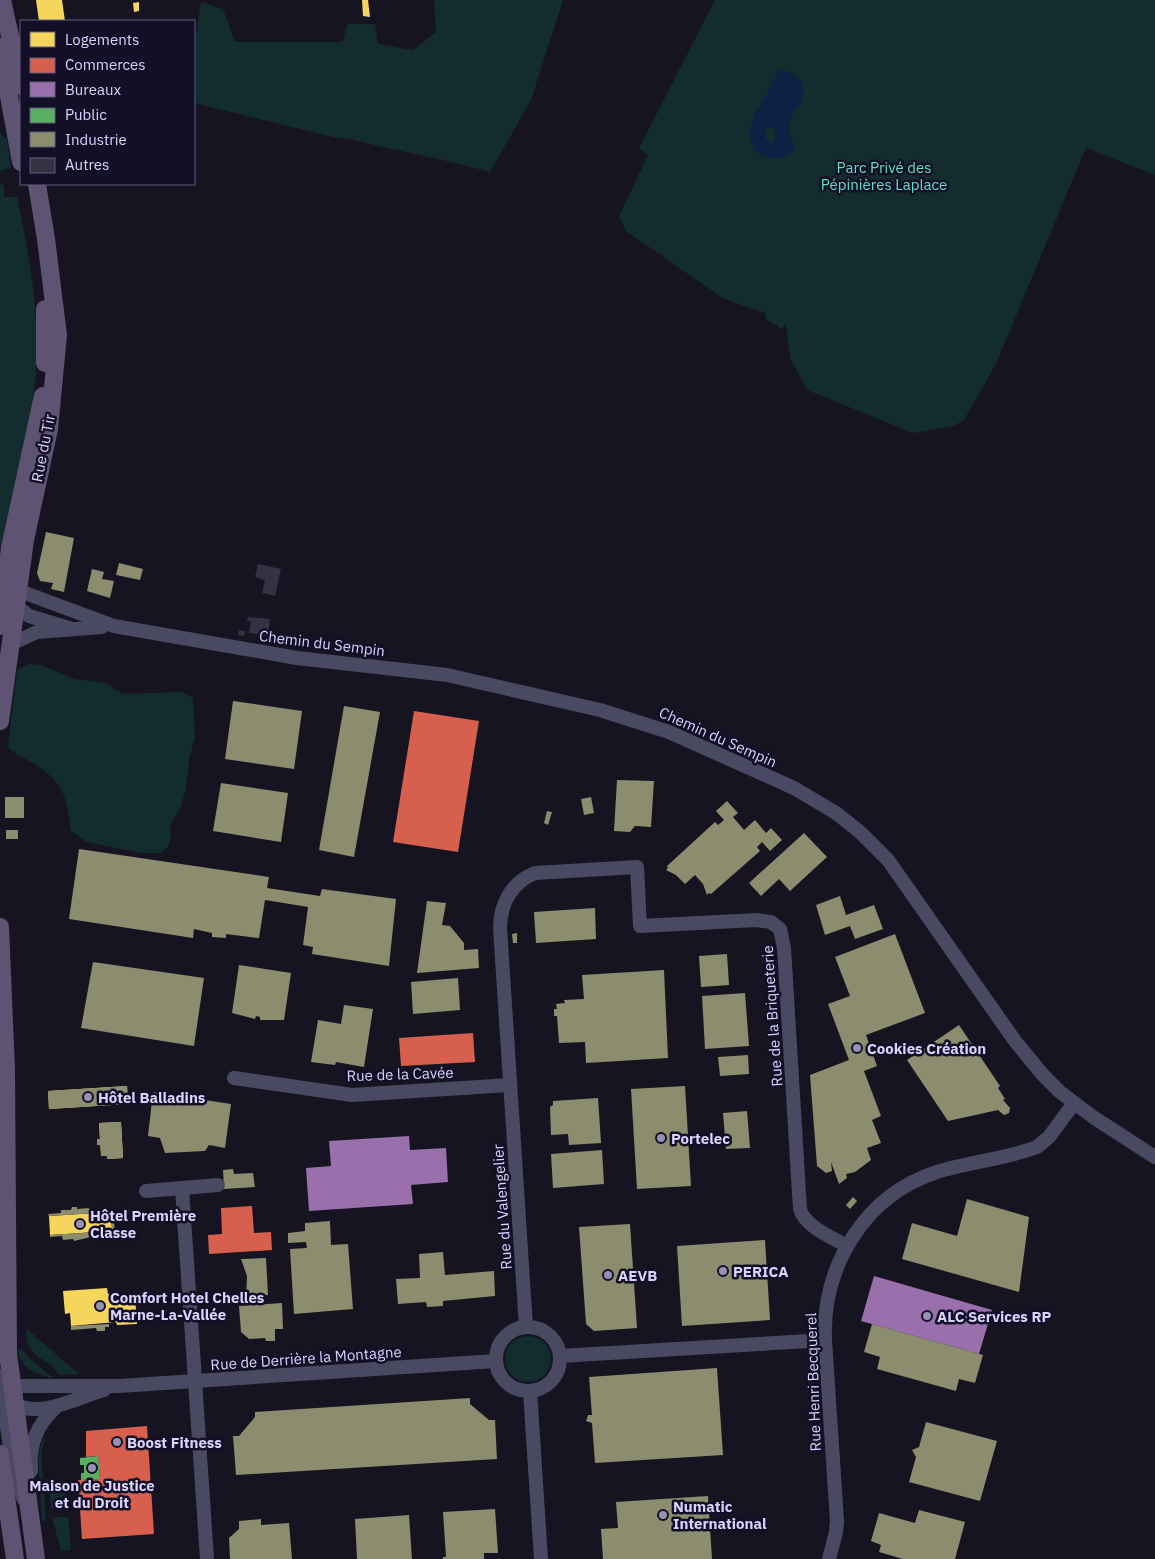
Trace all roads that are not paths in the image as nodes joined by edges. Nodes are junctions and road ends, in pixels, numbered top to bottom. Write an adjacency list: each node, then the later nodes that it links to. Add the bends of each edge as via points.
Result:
1 (2, 0): 3 (main road)
2 (0, 47): 4 (main road)
3 (20, 81)
4 (20, 157)
5 (25, 185): 7 (main road, Rue du Tir, via 46,314 42,400)
6 (37, 185): 8 (main road, Rue du Tir, via 58,336 49,428 24,540)
7 (29, 459): 8 (street, via 10,596); 9 (main road, Rue du Tir, via 10,548)
8 (16, 598): 10 (street, Chemin du Sempin); 11 (street, Chemin du Sempin, via 29,616); 12 (main road, Rue du Tir)
9 (0, 626)
10 (114, 626): 11 (street, Chemin du Sempin); 19 (street, Chemin du Sempin, via 297,658 448,675 600,710 668,732 794,788 836,812 875,845 1015,1041 1043,1075)
11 (69, 628): 12 (street, Chemin du Sempin, via 37,632)
12 (11, 644): 14 (main road, Rue du Tir)
13 (0, 706): 14 (main road, Rue du Tir)
14 (1, 712): 15 (main road, Rue du Tir)
15 (0, 721)
16 (0, 927): 25 (main road, via 6,1070)
17 (234, 1078): 18 (street, Rue de la Cavée, via 352,1095)
18 (510, 1084): 26 (street, Rue de la Briqueterie, via 500,919 509,894 524,877 535,873 637,867 640,926 771,922 780,929 783,941 801,1214); 27 (street, Rue du Valengelier)
19 (1074, 1103): 20 (street, Chemin du Sempin); 26 (street, Rue Henri Becquerel, via 1049,1137 1037,1147 938,1172 899,1190 868,1217)
20 (1155, 1156)
21 (218, 1185): 22 (street)
22 (182, 1188): 23 (street); 31 (street)
23 (146, 1191)
24 (0, 1202): 25 (street)
25 (7, 1238): 33 (main road, via 8,1354)
26 (847, 1246): 28 (street, Rue Henri Becquerel, via 828,1293)
27 (526, 1327): 29 (street, via 538,1328 549,1334); 30 (street, via 510,1332 502,1340)
28 (825, 1340): 29 (street); 41 (street, Rue Henri Becquerel, via 837,1520)
29 (560, 1356): 34 (street, via 558,1372 552,1380 544,1387)
30 (496, 1361): 31 (street, Rue de Derrière la Montagne); 34 (street, via 505,1382 516,1389)
31 (195, 1381): 32 (street, Rue de Derrière la Montagne); 39 (street)
32 (119, 1386): 33 (street, Rue de Derrière la Montagne); 35 (street, Rue de Derrière la Montagne)
33 (5, 1391): 35 (street, Rue de Derrière la Montagne, via 35,1409); 38 (main road)
34 (530, 1391): 40 (street)
35 (55, 1408): 38 (street, via 44,1418 32,1443 30,1459)
36 (0, 1454): 37 (main road)
37 (16, 1559)
38 (36, 1559)
39 (207, 1559)
40 (541, 1559)
41 (828, 1559)

